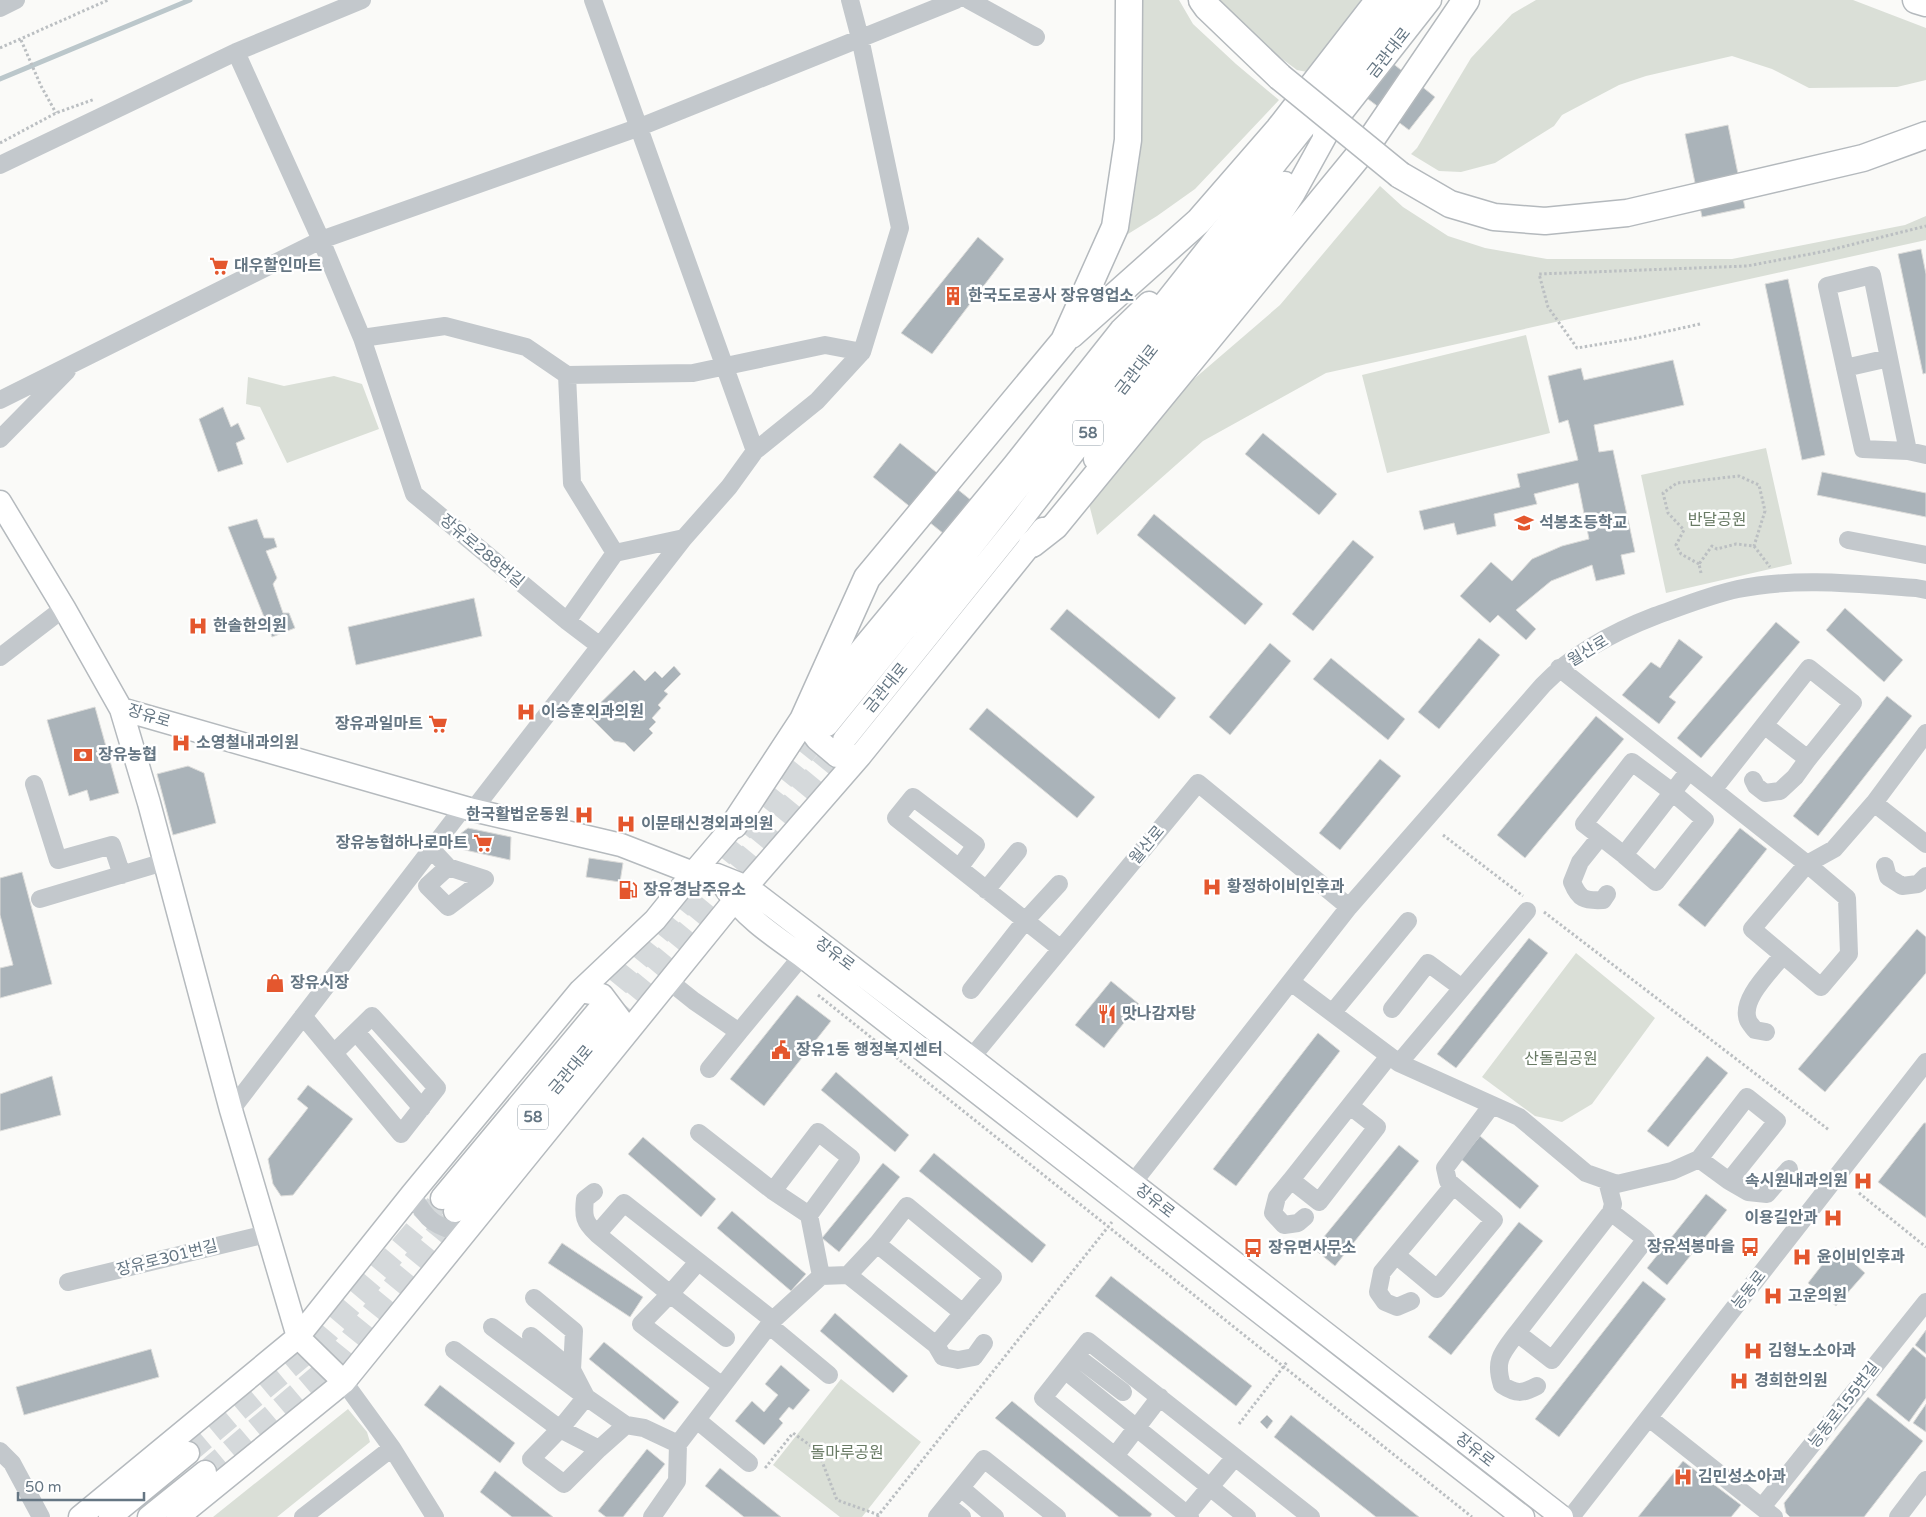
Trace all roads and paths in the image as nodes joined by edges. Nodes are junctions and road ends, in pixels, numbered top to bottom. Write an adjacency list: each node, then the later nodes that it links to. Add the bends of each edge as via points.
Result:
1 (16, 0): 16 (street)
2 (108, 0): 19 (path)
3 (362, 0): 21 (street)
4 (593, 0): 24 (street)
5 (850, 0): 18 (street)
6 (956, 0): 18 (street)
7 (969, 0): 17 (street)
8 (1129, 0): 31 (highway, via 1128,140 1115,227)
9 (1202, 0): 25 (highway, bridge, via 1280,77 1400,175 1450,204 1494,218 1544,221 1636,211 1863,158)
10 (1379, 0): 31 (highway, via 1279,129 1199,220)
11 (1405, 0): 60 (main road, 금관대로, via 1257,188 1164,289 1121,330)
12 (1430, 0): 23 (main road, 금관대로)
13 (1916, 0): 15 (highway)
14 (1465, 2): 46 (highway, via 1368,144 1055,526)
15 (1926, 4)
16 (0, 8)
17 (1036, 37)
18 (860, 38): 24 (street); 32 (street, via 900,228)
19 (21, 40): 20 (path); 22 (path)
20 (0, 48)
21 (236, 52): 26 (street); 28 (street, 장유로288번길)
22 (56, 114)
23 (1331, 126): 46 (main road, via 1294,194 1267,235 1168,361); 63 (main road, 금관대로 / 58)
24 (640, 127): 28 (street); 35 (street)
25 (1926, 135)
26 (0, 165)
27 (1926, 226): 29 (path, via 1826,251 1747,266 1539,274 1548,307 1577,348)
28 (321, 240): 30 (street, 장유로288번길); 34 (street)
29 (1700, 324)
30 (362, 338): 37 (street, via 445,326 526,348); 55 (street, 장유로288번길, via 414,494)
31 (1064, 341): 60 (highway, via 867,578)
32 (862, 352): 35 (street, via 824,345); 40 (street, via 817,401)
33 (1889, 358): 36 (street); 36 (street, via 1872,275 1827,286); 41 (street)
34 (78, 360): 38 (street); 39 (street)
35 (726, 367): 37 (street, via 693,373); 40 (street)
36 (1845, 368): 41 (street, via 1863,449)
37 (567, 375): 48 (street, via 572,483)
38 (0, 400)
39 (0, 439)
40 (755, 451): 44 (street, via 729,487)
41 (1908, 451): 42 (street)
42 (1926, 455)
43 (0, 502): 54 (main road, 장유로)
44 (684, 538): 48 (street); 56 (street)
45 (1848, 540): 49 (street)
46 (1032, 544): 64 (main road)
47 (1754, 546): 50 (path, via 1736,544 1717,550 1712,546); 50 (path, via 1765,511 1759,484 1739,476 1677,483 1663,493 1668,513 1684,530 1676,545 1681,554); 51 (path)
48 (615, 553): 55 (street)
49 (1926, 555)
50 (1699, 564): 52 (path)
51 (1770, 568)
52 (1701, 573)
53 (1926, 590): 58 (street, 월산로, via 1847,583 1792,583 1740,589 1704,598 1638,623 1591,646)
54 (64, 608): 57 (street); 59 (main road, 장유로)
55 (566, 621): 56 (street, 장유로288번길)
56 (600, 646): 72 (street)
57 (0, 657)
58 (1559, 668): 66 (street); 94 (street, 월산로)
59 (121, 709): 72 (main road, 장유로); 80 (main road)
60 (815, 722): 64 (main road, via 817,738 837,756); 73 (highway)
61 (1764, 724): 65 (street); 65 (street, via 1809,668 1853,703); 69 (street)
62 (1926, 734): 71 (street)
63 (844, 740)
64 (860, 756): 90 (main road)
65 (1808, 760): 67 (street, via 1780,791 1766,793)
66 (1689, 771): 69 (street); 70 (street)
67 (1753, 780)
68 (34, 784): 86 (street, via 58,860 112,844)
69 (1713, 790): 81 (street)
70 (1672, 792): 75 (street, via 1632,762 1584,824); 79 (street); 79 (street, via 1705,820 1656,882)
71 (1874, 803): 76 (street); 81 (street, via 1834,849)
72 (468, 809): 77 (street); 85 (main road, 장유로, via 621,846)
73 (734, 826): 85 (main road)
74 (1443, 835): 93 (path)
75 (1600, 837): 79 (street); 91 (street, via 1580,862 1572,882 1577,894 1589,900 1603,900)
76 (1926, 844)
77 (431, 849): 83 (street); 108 (street)
78 (1018, 851): 89 (street)
79 (1624, 855)
80 (164, 862): 86 (street); 121 (main road)
81 (1807, 864): 98 (street, via 1752,929); 98 (street, via 1847,898 1849,954 1821,987)
82 (1885, 866): 87 (street, via 1888,877 1902,886 1918,884)
83 (448, 867)
84 (959, 868): 89 (street)
85 (692, 873): 90 (main road, 장유로, via 717,875); 104 (main road, via 655,920)
86 (122, 874): 92 (street)
87 (1926, 876)
88 (1059, 884): 95 (street)
89 (986, 890): 95 (street)
90 (741, 894): 99 (main road, 장유로, via 759,925); 100 (main road); 114 (main road, 장유로)
91 (1607, 894)
92 (40, 899)
93 (1531, 906): 102 (street); 122 (path)
94 (1349, 907): 97 (street, 월산로, via 1198,784); 101 (street, 월산로)
95 (1025, 921): 97 (street); 103 (street)
96 (1408, 921): 107 (street)
97 (1061, 949): 114 (street, 월산로)
98 (1783, 955): 112 (street, via 1746,1005 1748,1020 1755,1030)
99 (802, 956): 111 (street); 136 (main road, 장유로)
100 (669, 981): 109 (main road); 111 (street)
101 (1291, 982): 107 (street); 129 (street, 월산로)
102 (1462, 988): 106 (street, via 1428,963); 115 (street)
103 (971, 990)
104 (580, 991): 109 (main road, via 602,994 612,1007); 134 (main road)
105 (813, 991): 140 (path)
106 (1392, 1009)
107 (1333, 1012): 115 (street)
108 (303, 1016): 113 (street); 121 (street)
109 (612, 1022): 135 (main road, 금관대로 / 58); 142 (main road)
110 (356, 1032): 113 (street); 120 (street); 120 (street, via 372,1016 437,1088)
111 (739, 1032): 117 (street)
112 (1766, 1032)
113 (334, 1053): 120 (street, via 402,1134)
114 (971, 1058): 129 (main road, 장유로)
115 (1394, 1060): 118 (street); 119 (street)
116 (1925, 1066): 177 (street, 능동로)
117 (709, 1069)
118 (1492, 1105): 127 (street, via 1519,1117 1586,1173); 130 (street, via 1446,1168 1448,1181)
119 (1350, 1106): 126 (street); 126 (street, via 1377,1127 1318,1202)
120 (422, 1108)
121 (231, 1110): 141 (main road)
122 (1829, 1130)
123 (699, 1133): 131 (street)
124 (1699, 1160): 127 (street, via 1672,1171 1617,1184); 128 (street); 128 (street, via 1747,1097 1777,1121)
125 (1789, 1169): 128 (street, via 1767,1194 1748,1192)
126 (1291, 1180): 139 (street, via 1277,1197 1273,1213 1284,1225 1298,1223)
127 (1607, 1180): 137 (street, via 1613,1204)
128 (1729, 1181)
129 (1132, 1184): 136 (street, 월산로); 214 (main road, 장유로)
130 (1453, 1186): 146 (street); 146 (street, via 1494,1220 1437,1289)
131 (773, 1191): 138 (street); 138 (street, via 818,1132 851,1158)
132 (594, 1192): 143 (street, via 585,1199 583,1212 588,1225)
133 (1859, 1193): 145 (path)
134 (412, 1194): 142 (street, via 423,1214 438,1226); 160 (main road)
135 (448, 1204)
136 (1115, 1212): 140 (path); 213 (main road, 장유로)
137 (1611, 1212): 158 (street); 158 (street, via 1646,1239 1552,1360)
138 (809, 1215): 149 (street)
139 (1305, 1217)
140 (1108, 1226): 167 (path); 197 (path)
141 (266, 1234): 150 (street, 장유로301번길); 160 (main road)
142 (465, 1234): 171 (main road)
143 (597, 1234): 147 (street, via 624,1202); 151 (street)
144 (877, 1244): 148 (street); 155 (street); 155 (street, via 907,1206 993,1277)
145 (1926, 1247)
146 (1396, 1255): 153 (street, via 1382,1272 1378,1292 1385,1302 1397,1307)
147 (698, 1262): 151 (street); 156 (street)
148 (848, 1275): 149 (street); 163 (street)
149 (821, 1276): 156 (street)
150 (68, 1282)
151 (670, 1294): 161 (street); 172 (street, via 641,1324)
152 (534, 1298): 168 (street, via 574,1331)
153 (1410, 1301)
154 (1926, 1302): 196 (street, 능동로155번길)
155 (963, 1313): 163 (street)
156 (771, 1323): 170 (street); 172 (street)
157 (492, 1327): 175 (street)
158 (1517, 1333): 173 (street, via 1500,1355 1498,1372 1502,1385 1513,1392 1528,1391)
159 (531, 1336): 168 (street)
160 (298, 1337): 171 (main road); 200 (main road)
161 (726, 1338)
162 (984, 1343): 163 (street, via 974,1357 958,1360 943,1357)
163 (936, 1345)
164 (454, 1350): 182 (street)
165 (1076, 1356): 169 (street); 174 (street); 176 (street, via 1088,1341)
166 (1287, 1362): 167 (path)
167 (1283, 1366): 179 (path); 212 (path)
168 (572, 1370): 175 (street)
169 (1066, 1371): 181 (street); 188 (street, via 1043,1398)
170 (829, 1375)
171 (344, 1382): 184 (street); 203 (main road)
172 (722, 1386): 178 (street)
173 (1537, 1386)
174 (1122, 1392)
175 (586, 1397): 180 (street); 182 (street)
176 (1160, 1397): 181 (street); 189 (street)
177 (1649, 1418): 196 (street); 215 (street, 능동로)
178 (697, 1420): 183 (street); 190 (street)
179 (1239, 1424)
180 (626, 1425): 183 (street, via 644,1428); 185 (street)
181 (1137, 1428): 188 (street); 193 (street)
182 (560, 1429): 185 (street); 185 (street, via 531,1458 564,1484)
183 (678, 1444): 206 (street, via 676,1481)
184 (392, 1448): 204 (street); 205 (street)
185 (599, 1449)
186 (0, 1451): 199 (street, via 12,1463)
187 (188, 1453): 201 (main road)
188 (1115, 1456): 198 (street)
189 (1234, 1457): 193 (street); 211 (street)
190 (755, 1462): 197 (path, via 766,1467 793,1433 818,1451 837,1500)
191 (205, 1472): 202 (main road)
192 (1926, 1480): 216 (street)
193 (1209, 1486): 198 (street); 210 (street)
194 (961, 1488): 195 (street); 208 (street); 209 (street, via 984,1459)
195 (942, 1511): 207 (street)
196 (1768, 1512)
197 (878, 1516)
198 (1187, 1516)
199 (42, 1517)
200 (80, 1517)
201 (110, 1517)
202 (149, 1517)
203 (178, 1517)
204 (303, 1517)
205 (435, 1517)
206 (652, 1517)
207 (962, 1517)
208 (995, 1517)
209 (1057, 1517)
210 (1247, 1517)
211 (1311, 1517)
212 (1472, 1517)
213 (1523, 1517)
214 (1562, 1517)
215 (1572, 1517)
216 (1898, 1517)

